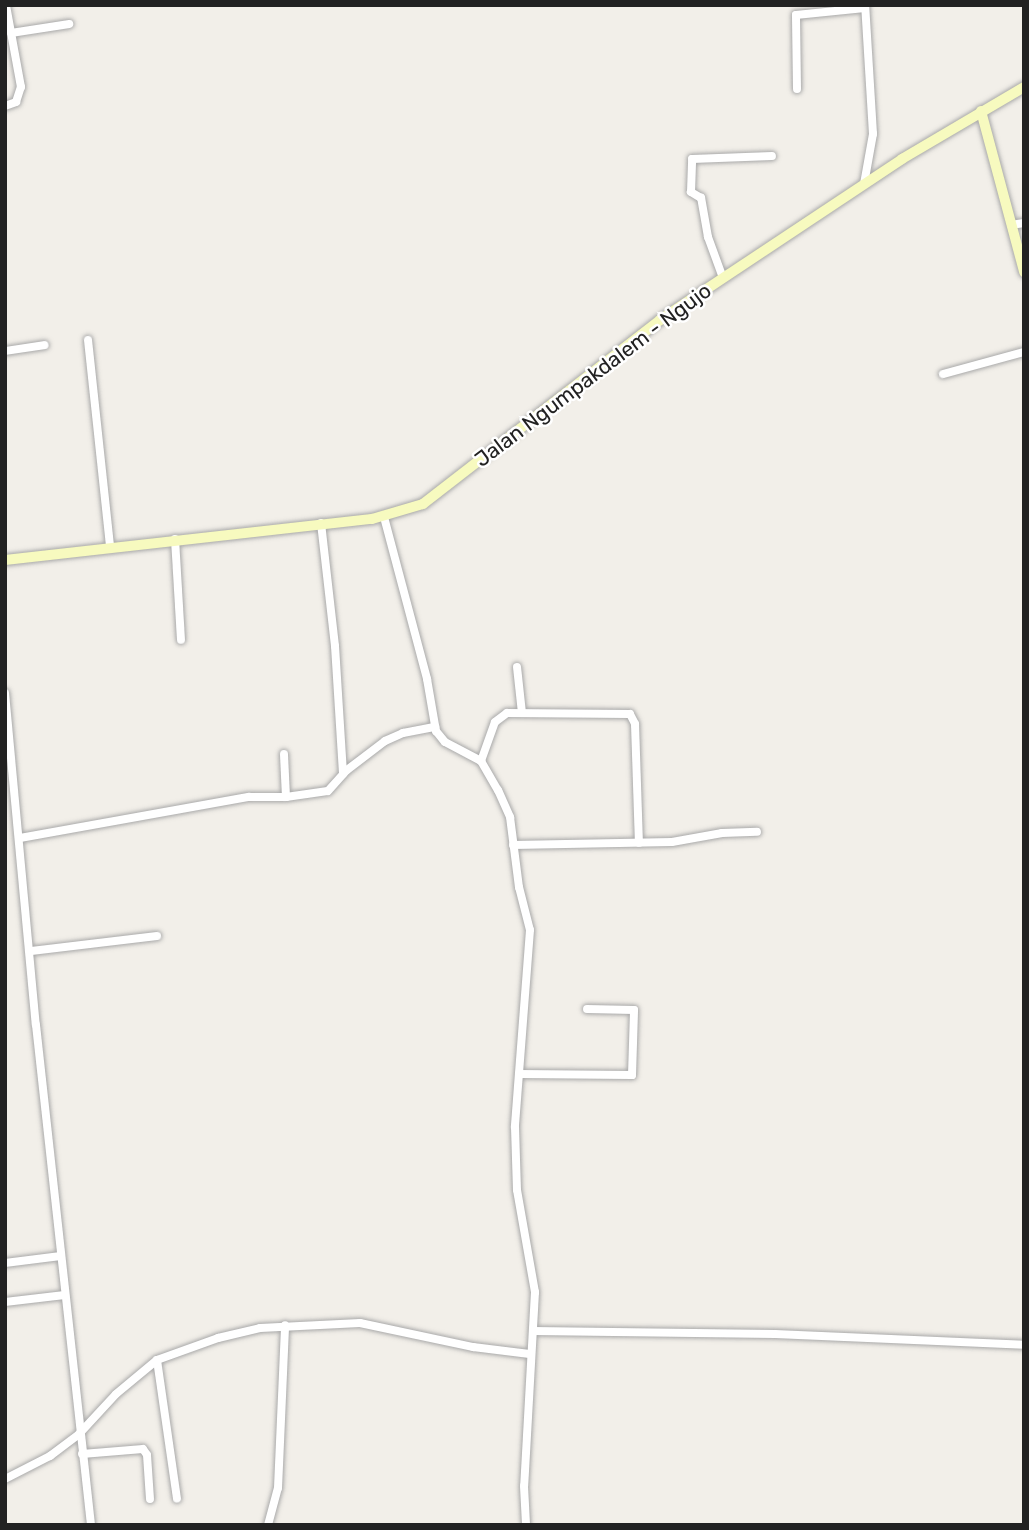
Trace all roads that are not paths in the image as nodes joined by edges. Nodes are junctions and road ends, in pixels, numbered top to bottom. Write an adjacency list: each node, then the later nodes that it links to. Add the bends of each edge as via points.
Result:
1 (6, 5): 4 (street)
2 (865, 6): 6 (street, via 796,15); 10 (street, via 873,134)
3 (69, 24): 4 (street)
4 (11, 33): 7 (street, via 21,92 16,102)
5 (1024, 87): 8 (street, Jalan Ngumpakdalem - Ngujo)
6 (797, 89)
7 (5, 106)
8 (981, 111): 10 (street, Jalan Ngumpakdalem - Ngujo); 12 (street)
9 (772, 156): 14 (street, via 692,159 691,192 701,198 710,246)
10 (864, 184): 14 (street, Jalan Ngumpakdalem - Ngujo)
11 (1024, 223): 12 (street)
12 (1011, 226): 13 (street)
13 (1024, 272)
14 (723, 278): 20 (street, Jalan Ngumpakdalem - Ngujo, via 660,320 433,498)
15 (88, 340): 23 (street)
16 (45, 345): 17 (street)
17 (5, 351)
18 (1024, 352): 19 (street)
19 (943, 374)
20 (384, 517): 21 (street, Jalan Ngumpakdalem - Ngujo); 29 (street, via 428,679)
21 (321, 523): 22 (street, Jalan Ngumpakdalem - Ngujo); 32 (street)
22 (175, 539): 23 (street, Jalan Ngumpakdalem - Ngujo); 25 (street)
23 (110, 547): 24 (street, Jalan Ngumpakdalem - Ngujo)
24 (5, 560)
25 (181, 640)
26 (517, 667): 28 (street)
27 (5, 693): 35 (street)
28 (522, 713): 31 (street, via 500,716); 36 (street, via 623,714 634,718)
29 (435, 727): 31 (street, via 445,742); 32 (street, via 395,736)
30 (284, 754): 33 (street)
31 (481, 761): 37 (street, via 510,817)
32 (343, 775): 33 (street, via 325,792)
33 (286, 797): 35 (street, via 249,797)
34 (757, 832): 36 (street)
35 (20, 838): 39 (street)
36 (639, 843): 37 (street)
37 (513, 845): 41 (street, via 530,930)
38 (157, 936): 39 (street)
39 (31, 951): 42 (street)
40 (587, 1009): 41 (street, via 634,1010 632,1075)
41 (519, 1074): 47 (street, via 517,1190 534,1275)
42 (61, 1256): 43 (street); 44 (street)
43 (5, 1263)
44 (65, 1295): 45 (street); 51 (street)
45 (5, 1302)
46 (285, 1325): 49 (street, via 360,1323); 50 (street, via 218,1338); 57 (street, via 278,1488)
47 (533, 1331): 48 (street, via 775,1334); 49 (street)
48 (1024, 1345)
49 (530, 1354): 58 (street, via 524,1486)
50 (157, 1360): 51 (street, via 116,1394); 55 (street)
51 (79, 1434): 52 (street); 53 (street, via 50,1456)
52 (82, 1454): 54 (street, via 143,1449); 56 (street)
53 (5, 1479)
54 (150, 1499)
55 (177, 1499)
56 (91, 1525)
57 (268, 1525)
58 (527, 1525)

